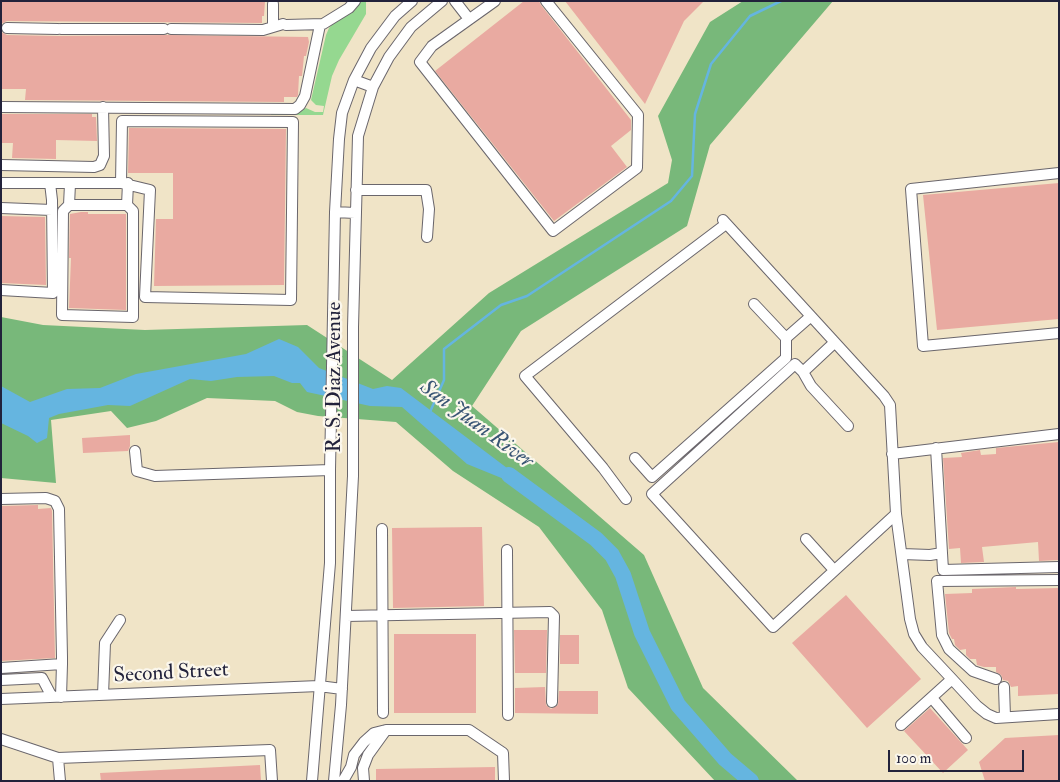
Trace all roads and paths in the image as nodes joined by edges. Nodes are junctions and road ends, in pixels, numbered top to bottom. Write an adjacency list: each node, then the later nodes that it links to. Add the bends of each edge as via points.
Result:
1 (354, 1): 10 (street, via 349,8)
2 (412, 1): 12 (street, R. S. Diaz Avenue, via 395,16 371,48)
3 (442, 1): 13 (street, R. S. Diaz Avenue, via 411,27 389,57)
4 (456, 1): 8 (street)
5 (495, 1): 8 (street)
6 (546, 1): 8 (street, via 638,115 637,168 553,231 420,62 432,46)
7 (273, 4): 9 (street)
8 (469, 19)
9 (281, 25): 10 (street); 11 (street, via 263,30)
10 (320, 25): 15 (street, via 306,96 295,109)
11 (7, 28)
12 (354, 80): 13 (street); 27 (street, R. S. Diaz Avenue, via 342,113)
13 (373, 88): 22 (street, R. S. Diaz Avenue, via 358,136)
14 (1, 106): 15 (street)
15 (103, 108): 16 (street, via 104,156 97,166)
16 (1, 165)
17 (1059, 174): 33 (street, via 911,189 923,346)
18 (1, 183): 19 (street)
19 (50, 183): 21 (street); 26 (street)
20 (124, 183): 20 (street, via 122,121 293,122 291,300 145,297 150,190); 21 (street); 24 (street)
21 (70, 184): 23 (street)
22 (356, 190): 28 (street, R. S. Diaz Avenue); 29 (street, via 426,190 429,209)
23 (69, 205): 24 (street); 24 (street, via 63,211 62,315 133,317 133,211)
24 (127, 205)
25 (1, 208): 26 (street)
26 (52, 210): 30 (street, via 53,293)
27 (334, 212): 28 (street); 43 (street, R. S. Diaz Avenue)
28 (355, 213): 57 (street, R. S. Diaz Avenue, via 353,476)
29 (427, 237)
30 (1, 290)
31 (754, 304): 34 (street)
32 (810, 317): 34 (street); 35 (street); 45 (street, via 724,222 525,376)
33 (1059, 333)
34 (786, 338): 42 (street, via 786,358 652,477)
35 (834, 343): 36 (street); 41 (street, via 890,405)
36 (803, 372): 37 (street, via 811,386); 53 (street, via 795,364 652,494 772,627)
37 (848, 426)
38 (1059, 434): 39 (street)
39 (936, 448): 41 (street); 50 (street)
40 (135, 451): 43 (street, via 137,471 155,476)
41 (892, 454): 46 (street)
42 (635, 458)
43 (330, 470): 64 (street, R. S. Diaz Avenue, via 330,562)
44 (1, 499): 59 (street, via 46,498 55,501 59,509)
45 (626, 499)
46 (896, 514): 51 (street); 53 (street)
47 (382, 529): 56 (street)
48 (806, 538): 53 (street)
49 (507, 550): 55 (street)
50 (942, 553): 51 (street); 52 (street, via 943,570)
51 (902, 554): 61 (street, via 914,634)
52 (1059, 567)
53 (834, 570)
54 (1059, 580): 62 (street, via 937,581 942,635 949,649 973,672)
55 (508, 613): 56 (street); 71 (street, via 550,612 554,616); 74 (street)
56 (383, 615): 57 (street); 72 (street)
57 (346, 616): 66 (street, R. S. Diaz Avenue)
58 (120, 620): 67 (street, via 105,643)
59 (62, 664): 60 (street); 68 (street)
60 (1, 668)
61 (952, 679): 69 (street); 75 (street, via 987,714)
62 (996, 679)
63 (1, 680): 68 (street, via 42,678)
64 (319, 686): 66 (street, Second Street); 67 (street, Second Street); 83 (street, R. S. Diaz Avenue)
65 (1004, 687): 75 (street)
66 (342, 689): 84 (street, R. S. Diaz Avenue)
67 (103, 695): 68 (street, Second Street)
68 (57, 697): 70 (street, Second Street)
69 (932, 698): 76 (street); 78 (street)
70 (1, 699)
71 (552, 702)
72 (383, 713)
73 (1059, 714): 75 (street)
74 (508, 715)
75 (1005, 717)
76 (901, 725)
77 (386, 730): 85 (street, via 374,733 364,742 354,755); 86 (street, via 368,754 363,768); 87 (street, via 469,730 503,753)
78 (966, 738)
79 (1, 739): 80 (street)
80 (58, 758): 81 (street); 82 (street, via 270,750)
81 (60, 781)
82 (272, 781)
83 (312, 781)
84 (334, 781)
85 (343, 781)
86 (364, 781)
87 (504, 781)

